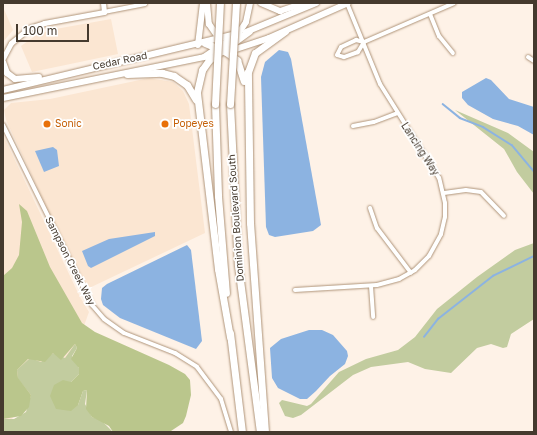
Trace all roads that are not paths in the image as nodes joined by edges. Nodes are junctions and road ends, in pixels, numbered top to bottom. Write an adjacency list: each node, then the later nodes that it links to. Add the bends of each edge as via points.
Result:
1 (103, 3): 13 (street)
2 (203, 3): 21 (main road)
3 (207, 3): 18 (main road, via 209,24)
4 (220, 3): 44 (highway, Dominion Boulevard South, bridge, via 215,104 219,214)
5 (236, 3): 47 (highway, Dominion Boulevard South, bridge, via 230,104 238,265)
6 (250, 3): 17 (main road, via 246,22)
7 (261, 3): 8 (main road, via 280,12)
8 (305, 3)
9 (316, 3): 15 (main road, Cedar Road)
10 (348, 3): 16 (main road); 19 (street, Lancing Way)
11 (454, 3): 14 (street)
12 (145, 4): 13 (street)
13 (104, 12): 25 (street, via 36,25 17,38)
14 (430, 14): 19 (street); 23 (street, via 439,36)
15 (248, 31): 17 (main road, Cedar Road); 22 (highway)
16 (285, 31): 22 (main road, via 237,49); 33 (highway, via 261,47 252,58 248,72)
17 (238, 34): 18 (main road, Cedar Road); 22 (main road, Cedar Road)
18 (219, 39): 20 (main road, Cedar Road); 22 (main road)
19 (364, 42): 19 (street, via 358,52 344,57 338,55 337,51 341,47 356,40); 34 (street, Lancing Way, via 380,84)
20 (205, 43): 21 (main road, Cedar Road); 22 (highway)
21 (198, 45): 29 (main road, Cedar Road)
22 (222, 49): 28 (main road, Cedar Road, via 204,57); 32 (highway, via 202,70 198,79); 33 (highway, via 242,68)
23 (453, 53)
24 (528, 57): 26 (street)
25 (3, 58)
26 (534, 61)
27 (3, 62): 29 (main road, via 7,73 15,79)
28 (127, 74): 31 (main road, Cedar Road); 32 (highway, via 162,73 174,76 190,89)
29 (55, 76): 30 (main road, Cedar Road)
30 (3, 90)
31 (3, 98)
32 (199, 108): 44 (highway, via 218,269)
33 (248, 109): 48 (highway, via 250,223)
34 (397, 113): 36 (street, via 374,122); 37 (street, Lancing Way, via 436,171)
35 (3, 125): 45 (street, Sampson Creek Way, via 92,305 110,324 124,333 174,353 197,367 221,399)
36 (352, 126)
37 (444, 193): 39 (street, via 466,190 481,192); 40 (street, Lancing Way, via 445,217 441,234 429,256)
38 (370, 208): 40 (street, via 378,228)
39 (504, 216)
40 (411, 273): 41 (street, Lancing Way, via 393,281)
41 (371, 286): 42 (street, Lancing Way); 43 (street)
42 (295, 290)
43 (373, 317)
44 (230, 337): 46 (highway, Dominion Boulevard South)
45 (231, 432)
46 (242, 432)
47 (260, 432)
48 (265, 432)

